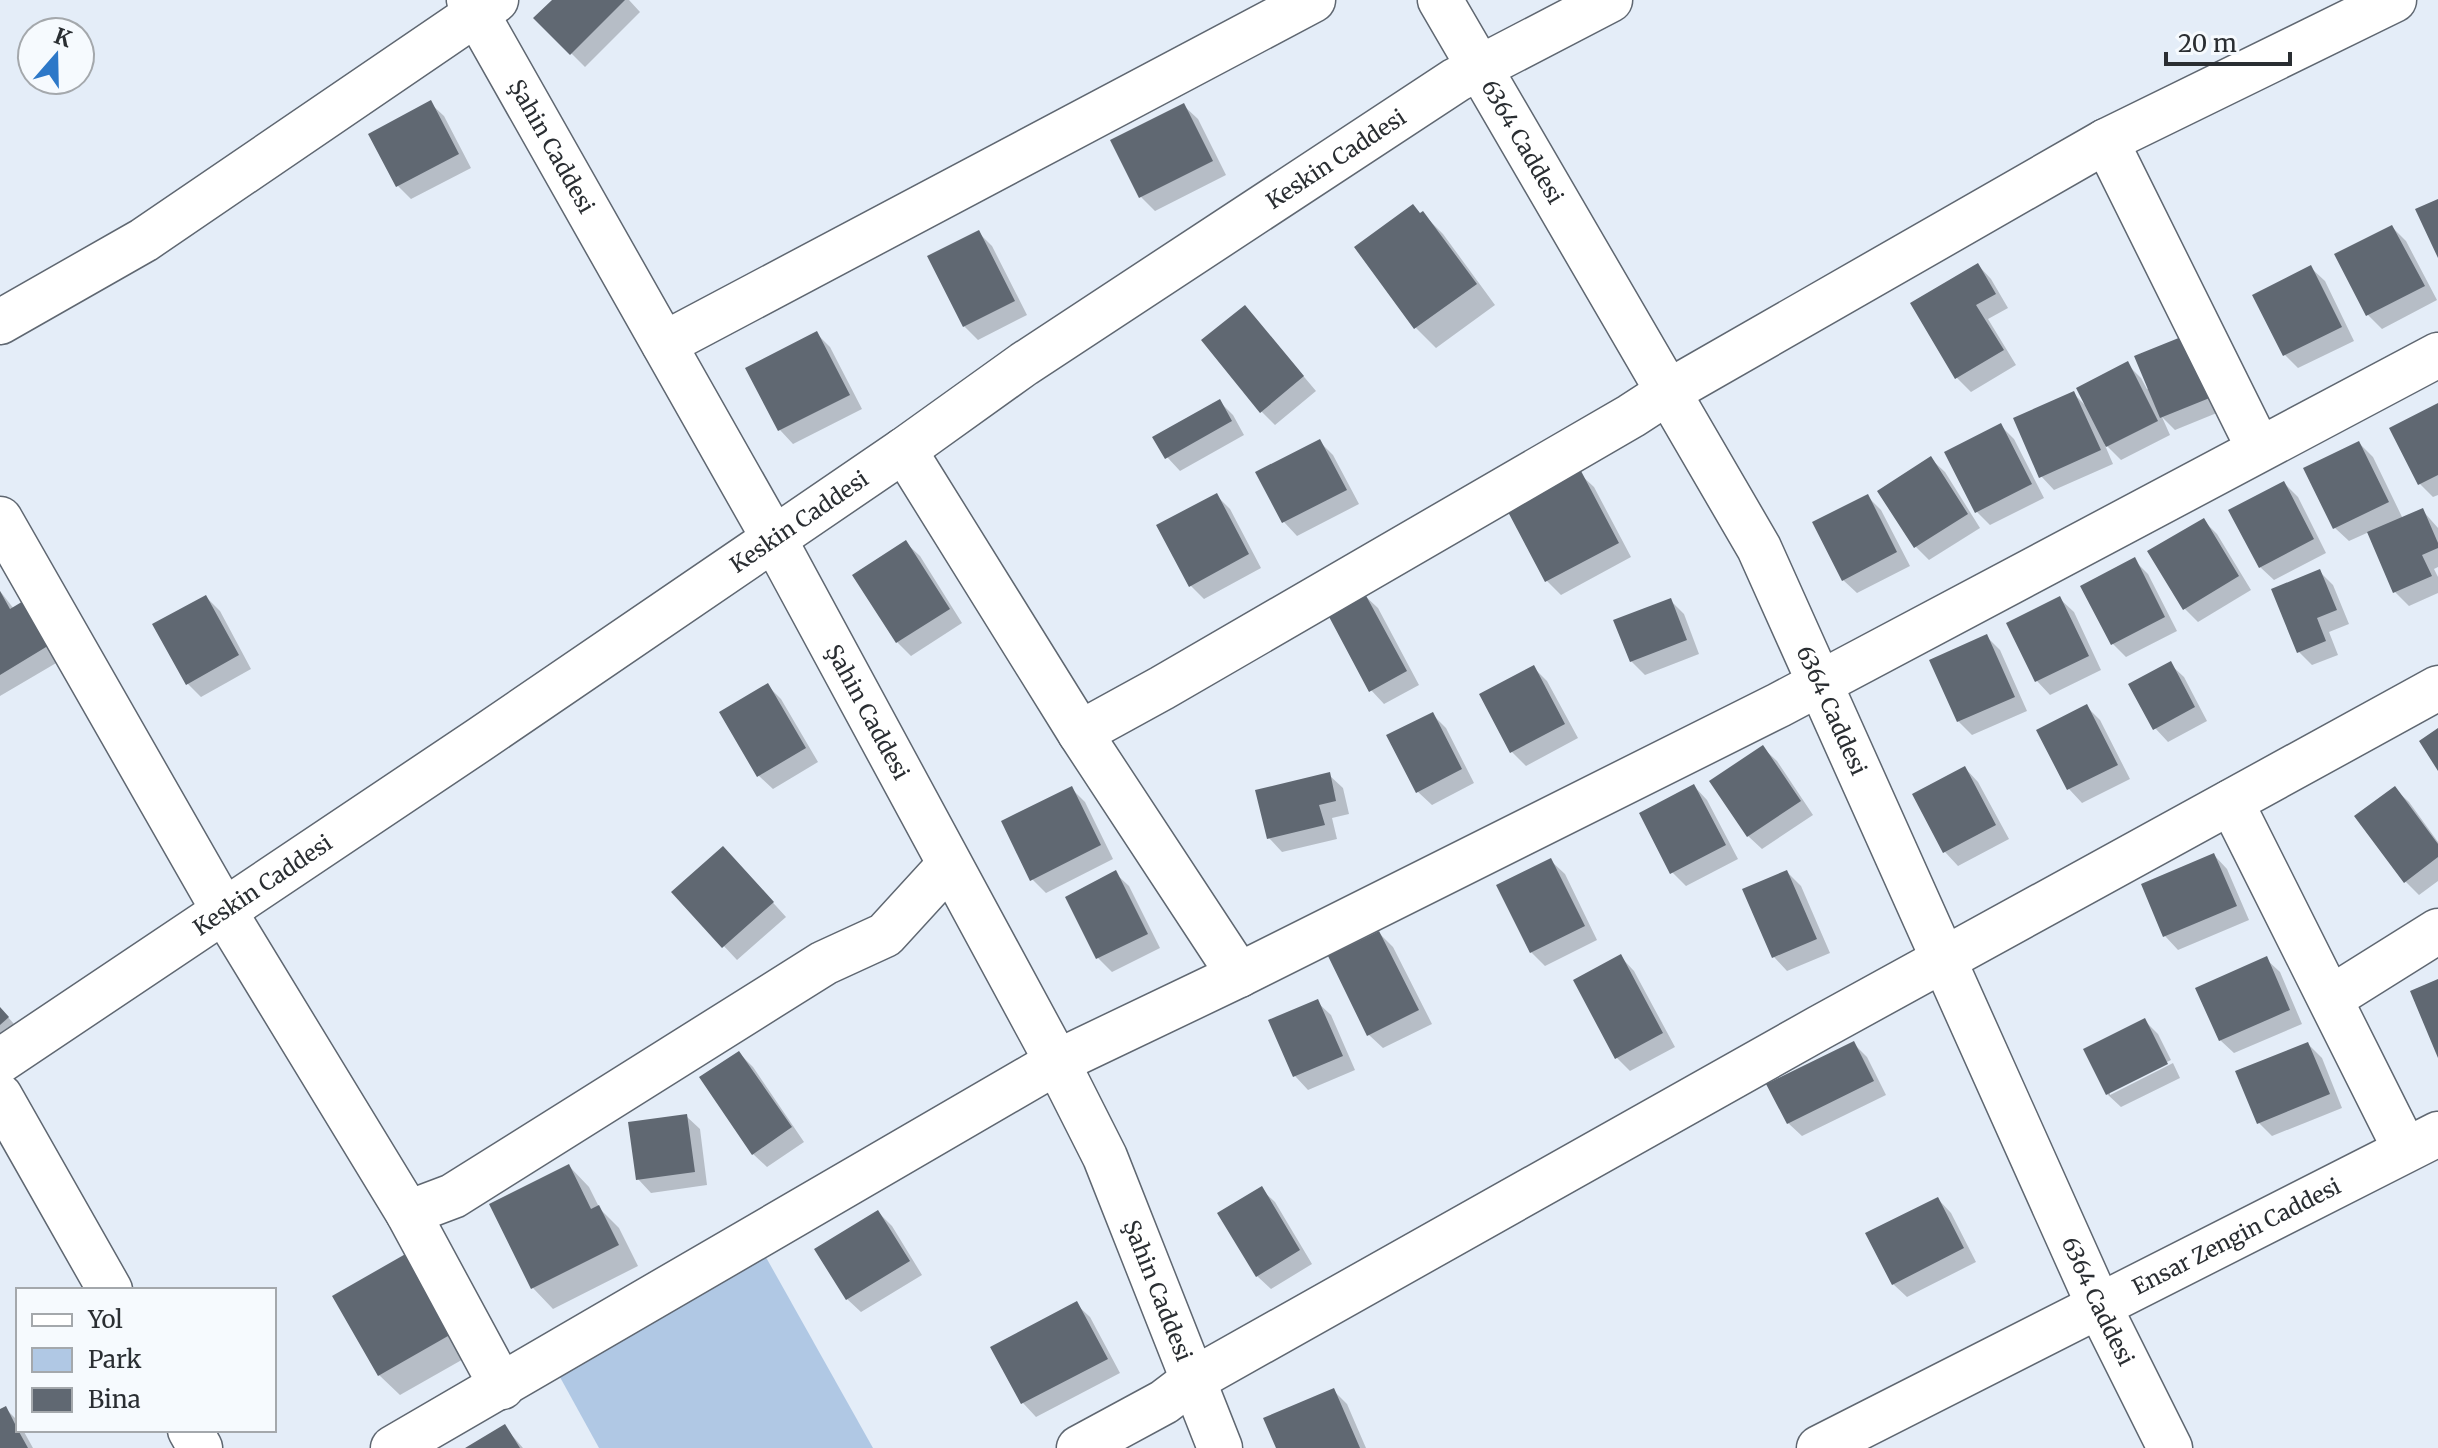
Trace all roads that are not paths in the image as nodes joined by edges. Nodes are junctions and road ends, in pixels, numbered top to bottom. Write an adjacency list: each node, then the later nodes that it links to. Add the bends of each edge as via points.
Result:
1 (1313, 0): 9 (street)
2 (1440, 0): 6 (street, 6364 Caddesi)
3 (1610, 0): 6 (street, Keskin Caddesi)
4 (2394, 0): 7 (street)
5 (481, 4): 8 (street, via 420,54 144,240); 9 (street, Şahin Caddesi)
6 (1480, 68): 11 (street, 6364 Caddesi); 13 (street, Keskin Caddesi, via 1037,356)
7 (2106, 141): 11 (street); 12 (street)
8 (0, 322)
9 (664, 344): 15 (street, Şahin Caddesi)
10 (2438, 355): 12 (street)
11 (1668, 392): 16 (street, 6364 Caddesi, via 1759,548); 18 (street)
12 (2259, 449): 16 (street)
13 (904, 450): 15 (street, Keskin Caddesi); 18 (street)
14 (0, 519): 21 (street)
15 (773, 537): 20 (street, Şahin Caddesi); 21 (street, Keskin Caddesi)
16 (1820, 683): 23 (street, 6364 Caddesi); 24 (street)
17 (2438, 688): 19 (street)
18 (1080, 733): 24 (street)
19 (2231, 802): 23 (street); 25 (street)
20 (949, 865): 27 (street, Şahin Caddesi); 30 (street, via 885,935 824,963 453,1196)
21 (224, 911): 26 (street, Keskin Caddesi); 30 (street)
22 (2438, 931): 25 (street)
23 (1945, 960): 32 (street, 6364 Caddesi); 33 (street)
24 (1239, 975): 27 (street)
25 (2331, 998): 29 (street)
26 (0, 1061)
27 (1057, 1062): 33 (street, Şahin Caddesi, via 1105,1157); 34 (street)
28 (0, 1096): 31 (street)
29 (2421, 1141): 32 (street, Ensar Zengin Caddesi)
30 (408, 1213): 34 (street)
31 (109, 1288)
32 (2099, 1306): 38 (street, Ensar Zengin Caddesi); 39 (street, 6364 Caddesi)
33 (1193, 1380): 36 (street, via 1164,1402); 37 (street, Şahin Caddesi)
34 (502, 1387): 35 (street)
35 (393, 1448)
36 (1079, 1448)
37 (1220, 1448)
38 (1819, 1448)
39 (2170, 1448)

